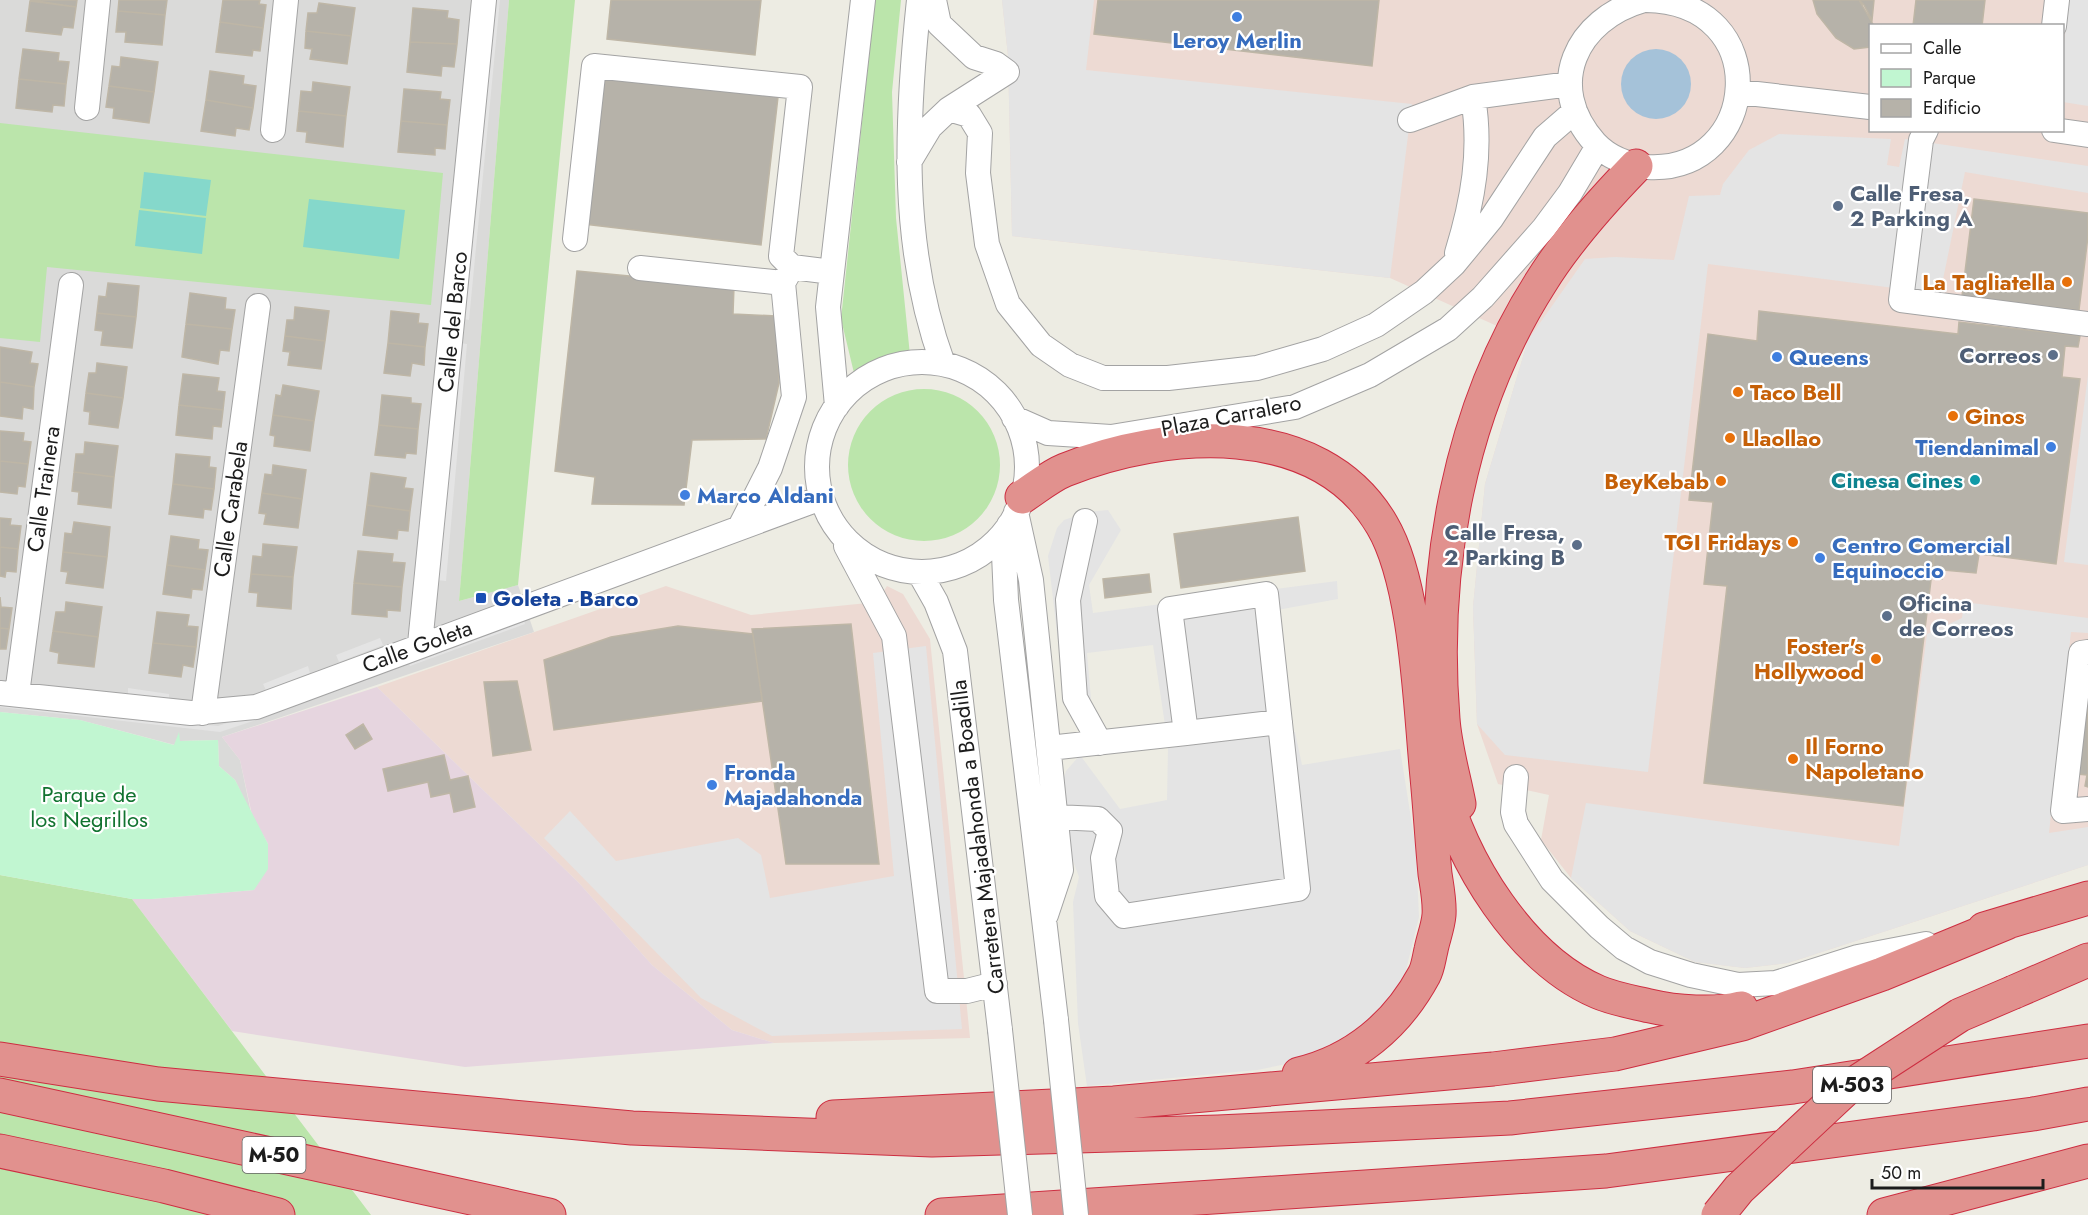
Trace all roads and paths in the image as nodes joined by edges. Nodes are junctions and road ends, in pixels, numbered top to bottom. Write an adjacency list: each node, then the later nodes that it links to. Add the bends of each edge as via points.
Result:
1 (98, 0): 15 (street)
2 (286, 0): 19 (street)
3 (484, 0): 45 (street, Calle del Barco)
4 (863, 0): 29 (street)
5 (919, 0): 24 (street)
6 (934, 0): 16 (street, via 939,24 974,57 1006,72)
7 (1645, 0): 8 (street); 11 (street, via 1600,20 1584,38 1574,60)
8 (1669, 0): 12 (street, via 1693,8 1713,23 1729,43 1737,67)
9 (2057, 0): 10 (street)
10 (2054, 24)
11 (1570, 84): 13 (street); 17 (street)
12 (1739, 92): 14 (street); 25 (street, via 1731,120 1715,142 1692,159 1665,168)
13 (1473, 97): 18 (street); 27 (street, via 1478,160 1467,222)
14 (1869, 107)
15 (87, 108)
16 (949, 109): 24 (street, via 930,128); 27 (street, via 969,115 980,133 978,173 987,244 1008,304 1041,345 1070,365 1103,378 1168,378 1257,368 1323,349 1376,325 1424,292)
17 (1575, 111): 23 (street); 27 (street, via 1545,137 1491,219)
18 (1410, 120)
19 (273, 130)
20 (1925, 132): 33 (street, via 1901,300)
21 (2064, 132): 22 (street)
22 (2087, 135)
23 (1598, 146): 25 (street, via 1616,159); 37 (street, Plaza Carralero, via 1545,228 1448,330 1370,375 1295,407)
24 (909, 162): 34 (street, via 914,254)
25 (1636, 166): 57 (highway, via 1607,195 1541,281 1519,321 1496,367 1452,507 1441,605 1443,720)
26 (575, 239): 30 (street, via 594,66 800,87 781,256)
27 (1454, 264)
28 (640, 268): 30 (street)
29 (832, 272): 30 (street); 35 (street, via 828,307)
30 (787, 275): 42 (street, via 794,397 770,468)
31 (71, 285): 47 (street, Calle Trainera)
32 (258, 306): 49 (street, Calle Carabela)
33 (2088, 324)
34 (943, 364): 35 (street, via 913,362 884,369 858,384); 36 (street, via 985,383)
35 (837, 405): 39 (street, via 822,434 816,466)
36 (1014, 418): 37 (street, Plaza Carralero, via 1048,433); 40 (street, via 1025,452 1026,470)
37 (1111, 438): 38 (highway)
38 (1151, 444): 40 (highway, via 1064,470); 48 (highway, via 1197,439 1269,446 1343,479 1383,526 1398,562)
39 (821, 498): 42 (street, Calle Goleta); 43 (street)
40 (1016, 511): 44 (street, via 992,545 970,560 945,570); 53 (street, via 1030,580); 59 (street, via 1004,554 1006,600)
41 (1085, 521): 52 (street, via 1068,600 1075,698)
42 (740, 527): 45 (street, Calle Goleta)
43 (838, 531): 44 (street, via 874,561); 63 (street, via 894,636 937,992 967,991)
44 (919, 572): 63 (street, Carretera Majadahonda a Boadilla, via 936,602 955,651)
45 (420, 644): 49 (street, Calle Goleta, via 256,707)
46 (2088, 652): 55 (street, via 2081,653 2064,811)
47 (9, 693): 49 (street, Calle Goleta)
48 (1419, 693): 57 (highway, via 1446,805); 67 (highway, via 1439,915 1425,973 1396,1016 1360,1050 1325,1068)
49 (203, 713)
50 (1280, 722): 51 (street); 51 (street, via 1266,594 1170,609); 56 (street, via 1298,889 1124,916 1107,896 1103,858 1110,831 1098,819)
51 (1186, 733): 52 (street)
52 (1100, 742): 53 (street)
53 (1049, 748): 56 (street)
54 (1516, 777): 61 (street, via 1516,824 1552,880 1624,948 1650,962 1738,985 1776,983 1858,957)
55 (2088, 809)
56 (1056, 817): 59 (street, via 1061,870)
57 (1469, 859): 61 (highway, via 1511,922 1569,975 1597,992 1673,1012 1735,1010)
58 (2088, 898): 60 (highway)
59 (1044, 920): 77 (street, bridge)
60 (2006, 923): 61 (highway); 67 (highway, via 1882,974 1742,1024 1615,1054 1493,1069)
61 (1926, 944)
62 (2088, 960): 78 (highway, M-503, bridge, via 1960,1015 1846,1089 1739,1189)
63 (995, 984): 76 (street, Carretera Majadahonda a Boadilla, bridge)
64 (2088, 1041): 69 (highway, via 1793,1087 1510,1118 932,1140)
65 (0, 1059): 69 (highway, via 158,1084)
66 (0, 1095): 74 (highway, M-50)
67 (1114, 1103): 69 (highway)
68 (2088, 1104): 75 (highway, via 1606,1171)
69 (632, 1128)
70 (0, 1151): 73 (highway, M-50)
71 (2088, 1161): 72 (highway)
72 (1942, 1200): 79 (highway); 80 (highway)
73 (278, 1215)
74 (549, 1215)
75 (942, 1215)
76 (1020, 1215)
77 (1076, 1215)
78 (1718, 1215)
79 (1884, 1215)
80 (1906, 1215)

